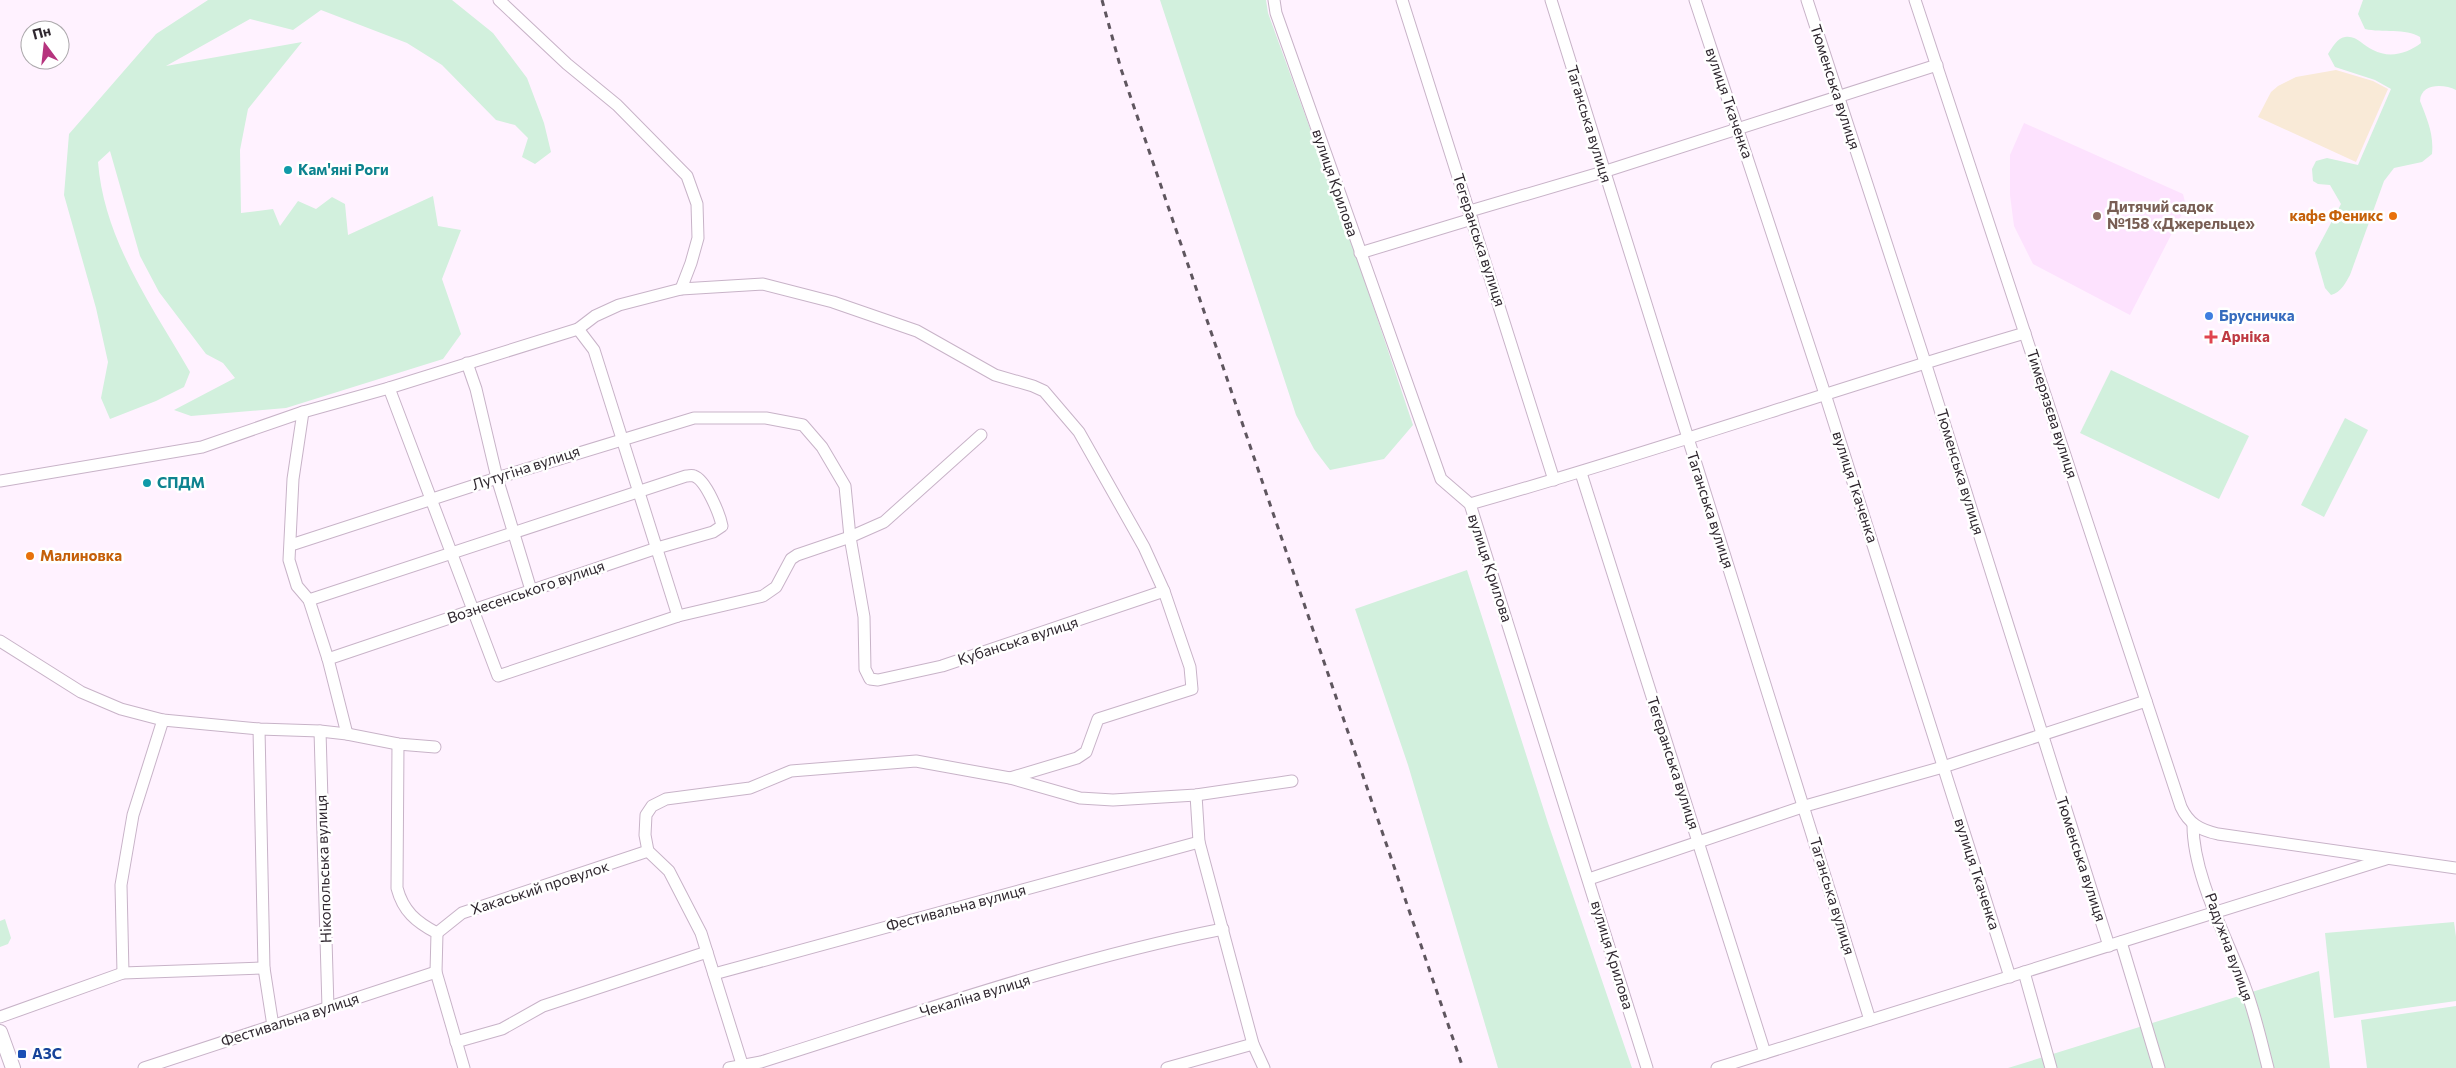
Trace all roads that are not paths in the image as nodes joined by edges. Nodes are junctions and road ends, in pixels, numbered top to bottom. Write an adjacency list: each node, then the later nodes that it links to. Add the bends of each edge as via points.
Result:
1 (499, 0): 14 (street, via 617,105 687,176 697,204 698,238)
2 (1274, 0): 13 (street, вулиця Крилова)
3 (1402, 0): 12 (street, Тегеранська вулиця)
4 (1551, 0): 11 (street, Таганська вулиця)
5 (1695, 0): 10 (street, вулиця Ткаченка)
6 (1807, 0): 9 (street, Тюменська вулиця)
7 (1915, 0): 8 (street, Тимерязєва вулиця)
8 (1937, 65): 9 (street); 16 (street, Тимерязєва вулиця)
9 (1838, 96): 10 (street); 17 (street, Тюменська вулиця)
10 (1738, 128): 11 (street); 20 (street, вулиця Ткаченка)
11 (1603, 172): 12 (street); 24 (street, Таганська вулиця)
12 (1471, 215): 13 (street); 27 (street, Тегеранська вулиця)
13 (1360, 253): 31 (street, вулиця Крилова, via 1441,479)
14 (680, 289): 15 (street, via 619,305 595,316); 38 (street, via 763,284 833,302 917,331 995,375 1044,391 1079,432 1144,547)
15 (578, 329): 18 (street); 23 (street, via 594,350)
16 (2025, 334): 17 (street); 45 (street, Тимерязєва вулиця)
17 (1926, 362): 20 (street); 50 (street, Тюменська вулиця)
18 (467, 363): 19 (street); 26 (street)
19 (389, 388): 21 (street); 30 (street)
20 (1825, 394): 24 (street); 53 (street, вулиця Ткаченка)
21 (303, 412): 28 (street, via 202,448); 34 (street, via 293,479)
22 (981, 435): 33 (street, via 884,522)
23 (623, 438): 26 (street, Лутугіна вулиця); 29 (street); 33 (street, Лутугіна вулиця, via 694,418 766,418 803,425 822,447 845,486)
24 (1687, 438): 25 (street); 57 (street, Таганська вулиця)
25 (1581, 473): 27 (street); 60 (street, Тегеранська вулиця)
26 (497, 478): 30 (street, Лутугіна вулиця); 32 (street)
27 (1554, 480): 31 (street)
28 (0, 481)
29 (640, 490): 32 (street); 35 (street); 35 (street, Вознесенського вулиця, via 695,476 702,482 721,516 722,526 713,532)
30 (431, 499): 34 (street, Лутугіна вулиця); 36 (street)
31 (1470, 504): 64 (street, вулиця Крилова)
32 (514, 533): 36 (street); 37 (street)
33 (850, 537): 41 (street, via 797,555 776,587 763,596); 44 (street, Лутугіна вулиця, via 864,617 864,669)
34 (291, 544): 39 (street, via 289,560 297,586)
35 (658, 548): 37 (street, Вознесенського вулиця); 41 (street)
36 (452, 554): 39 (street); 40 (street)
37 (531, 590): 40 (street, Вознесенського вулиця)
38 (1164, 591): 44 (street, Кубанська вулиця, via 942,666 878,680); 54 (street, via 1190,667 1192,689 1098,719 1086,752)
39 (308, 600): 43 (street)
40 (474, 610): 41 (street, via 498,676); 43 (street, Вознесенського вулиця)
41 (678, 616)
42 (0, 641): 46 (street, via 81,692 121,709)
43 (328, 658): 49 (street)
44 (870, 678)
45 (2146, 701): 50 (street); 58 (street, Тимерязєва вулиця, via 2181,807)
46 (163, 720): 47 (street); 74 (street, via 133,815 121,885)
47 (259, 729): 48 (street); 71 (street)
48 (320, 731): 49 (street); 77 (street, Нікопольська вулиця)
49 (347, 734): 51 (street)
50 (2042, 736): 53 (street); 69 (street, Тюменська вулиця)
51 (398, 744): 52 (street); 67 (street, via 397,888 409,913 419,924)
52 (435, 747)
53 (1943, 767): 57 (street); 76 (street, вулиця Ткаченка)
54 (1010, 778): 56 (street, via 1080,798 1113,800); 61 (street, via 916,761 791,771 750,788 666,798 652,806 646,815)
55 (1292, 781): 56 (street)
56 (1196, 795): 59 (street)
57 (1805, 806): 60 (street); 79 (street, Таганська вулиця)
58 (2194, 825): 62 (street, via 2218,834); 65 (street, Радужна вулиця, via 2193,846)
59 (1199, 842): 66 (street); 75 (street, Фестивальна вулиця)
60 (1698, 842): 64 (street); 84 (street, Тегеранська вулиця)
61 (648, 851): 67 (street, Хакаський провулок, via 462,913); 70 (street, via 669,871 701,933)
62 (2390, 858): 63 (street); 65 (street)
63 (2456, 868)
64 (1589, 879): 93 (street, вулиця Крилова)
65 (2216, 912): 68 (street); 97 (street, Радужна вулиця, via 2246,989)
66 (1223, 929): 83 (street); 86 (street, Чекаліна вулиця, via 1162,941 975,995)
67 (436, 933): 72 (street)
68 (2121, 942): 69 (street); 96 (street)
69 (2109, 946): 73 (street)
70 (707, 952): 75 (street); 82 (street, via 543,1006 502,1029)
71 (264, 968): 74 (street); 80 (street)
72 (436, 972): 77 (street, Фестивальна вулиця); 82 (street)
73 (2024, 972): 76 (street); 95 (street)
74 (123, 973): 78 (street)
75 (714, 974): 85 (street)
76 (2010, 977): 79 (street)
77 (328, 1008): 80 (street, Фестивальна вулиця)
78 (0, 1017)
79 (1870, 1020): 84 (street)
80 (273, 1026): 88 (street, Фестивальна вулиця)
81 (0, 1032): 87 (main road)
82 (456, 1042): 89 (street)
83 (1253, 1044): 91 (street); 92 (street)
84 (1765, 1053): 94 (street)
85 (742, 1064): 86 (street, Чекаліна вулиця); 90 (street, Чекаліна вулиця)
86 (762, 1065)
87 (13, 1068)
88 (144, 1068)
89 (464, 1068)
90 (729, 1068)
91 (1168, 1068)
92 (1264, 1068)
93 (1647, 1068)
94 (1717, 1068)
95 (2051, 1068)
96 (2159, 1068)
97 (2268, 1068)

